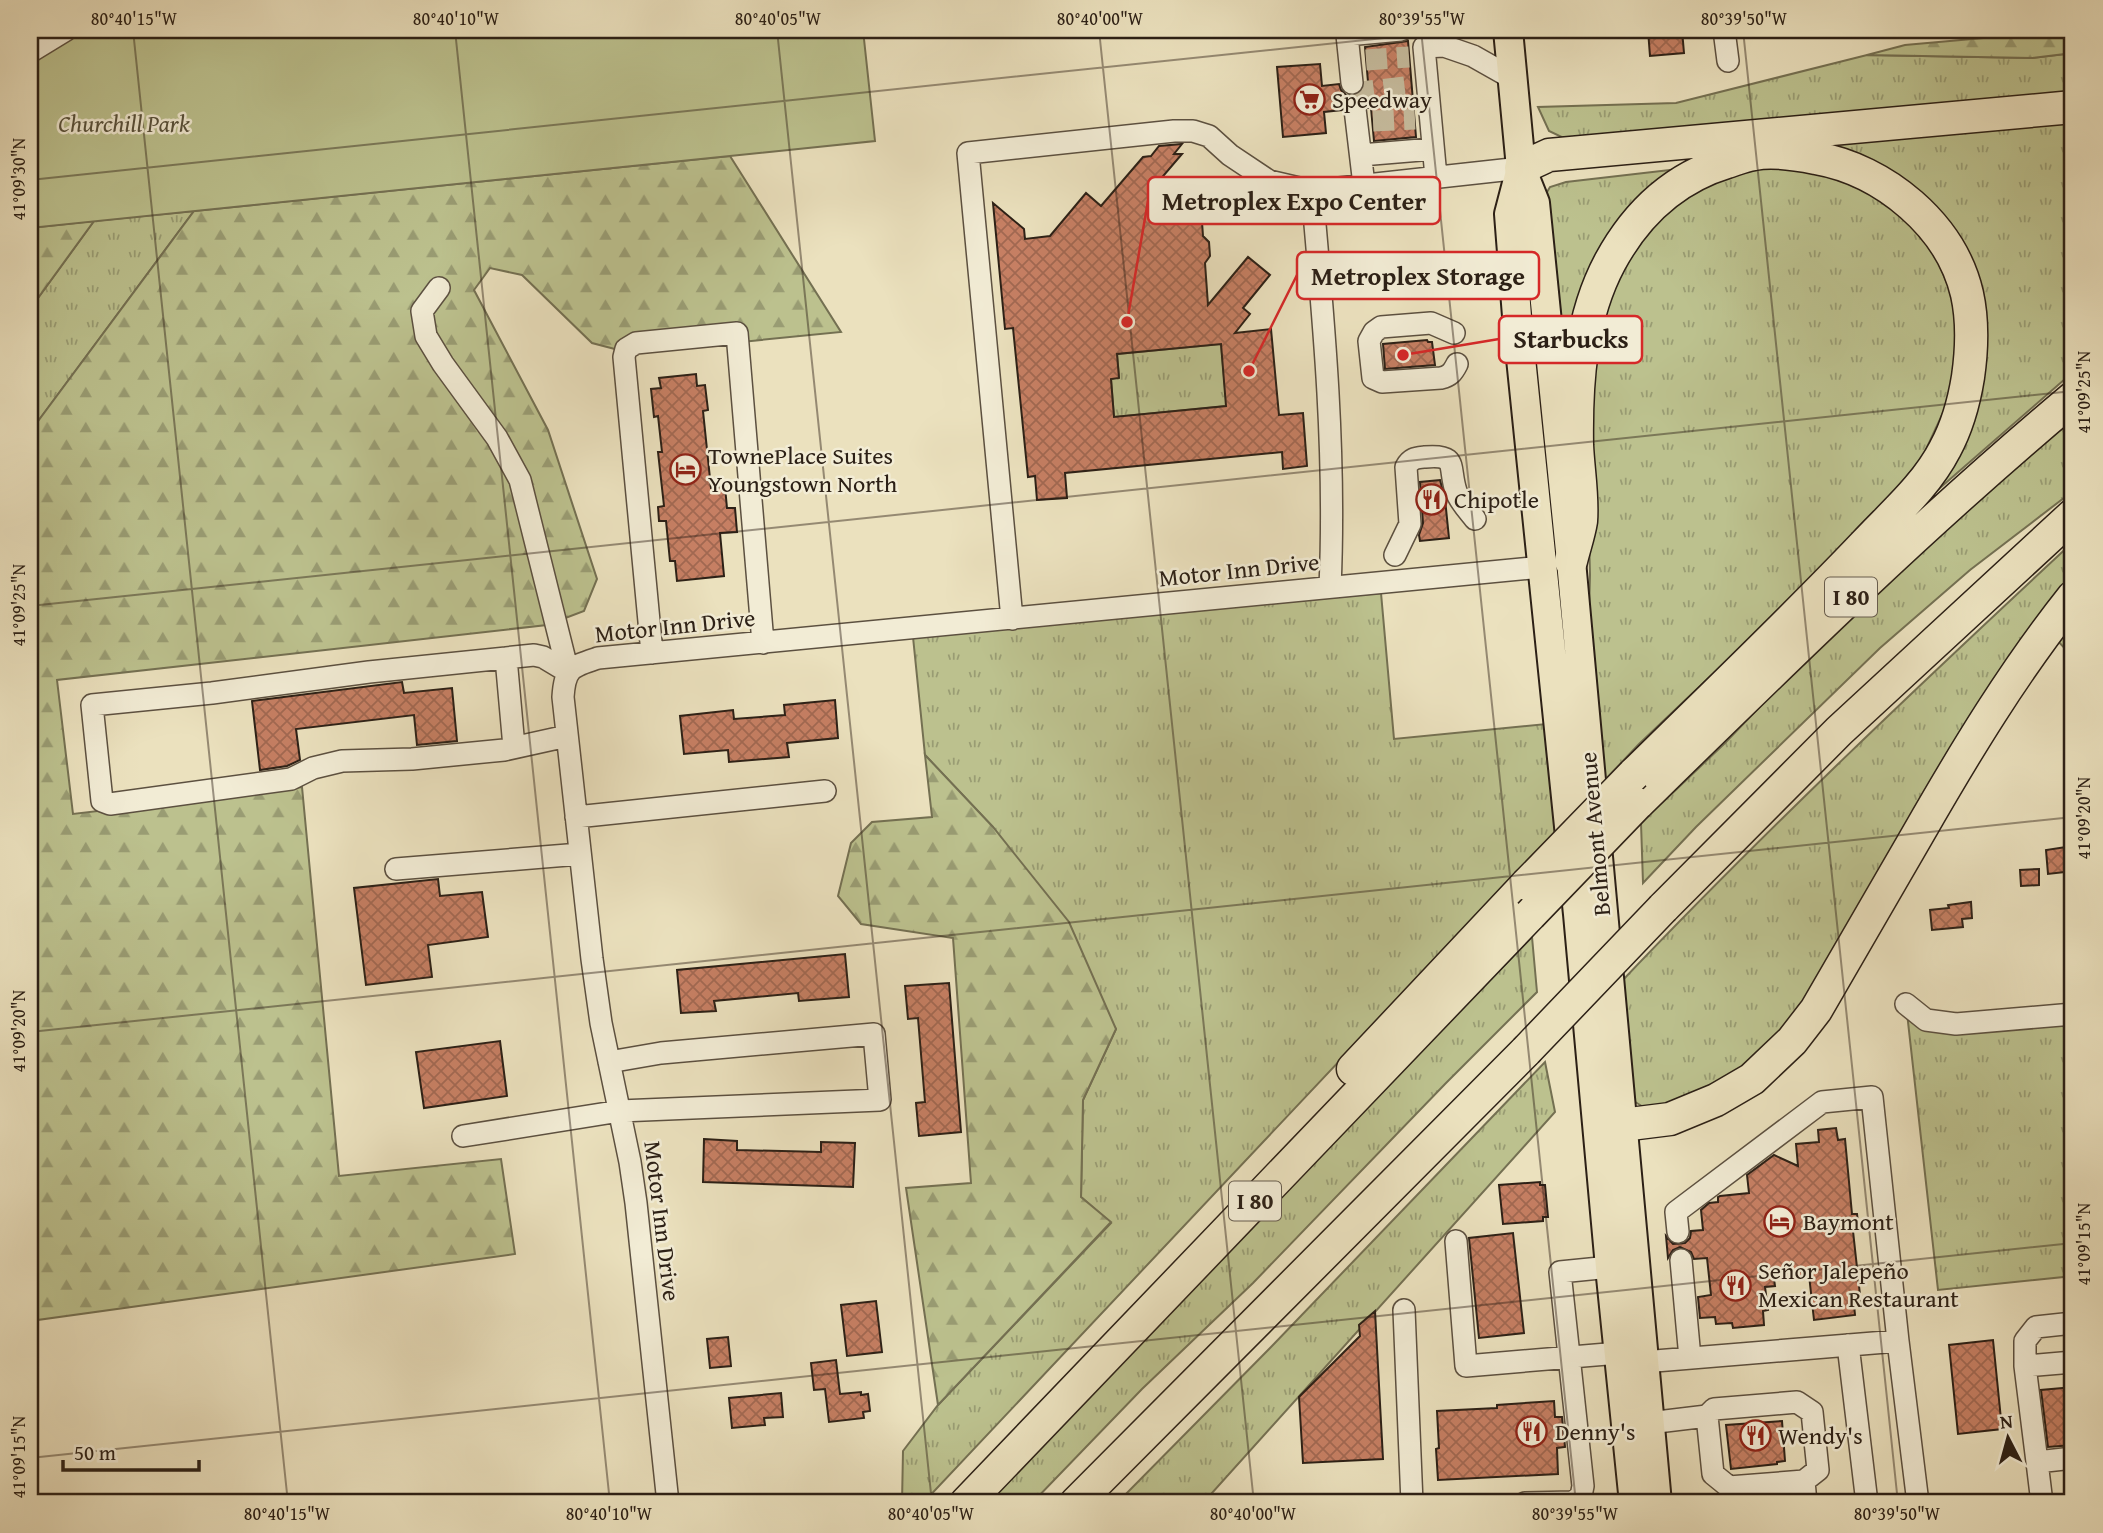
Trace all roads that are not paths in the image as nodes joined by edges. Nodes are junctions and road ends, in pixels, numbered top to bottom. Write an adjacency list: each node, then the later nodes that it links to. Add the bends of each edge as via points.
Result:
1 (66, 30): 7 (street)
2 (1401, 30): 10 (street, via 1347,35 1358,61)
3 (1461, 30): 6 (street)
4 (1508, 30): 9 (main road, Belmont Avenue)
5 (1724, 30): 8 (street)
6 (1425, 47): 9 (street, via 1472,56); 13 (street, via 1422,118)
7 (30, 52)
8 (1728, 61)
9 (1512, 78): 16 (main road, Belmont Avenue)
10 (1352, 83)
11 (2073, 107): 16 (highway, via 1549,155)
12 (1361, 117): 15 (street)
13 (1433, 149): 15 (street); 17 (street)
14 (1755, 153): 16 (highway, via 1552,172); 27 (highway, via 1706,168 1668,190 1641,216 1609,263 1585,329 1578,388 1581,521); 37 (highway, via 1794,154 1853,168 1890,188 1928,221 1948,247 1966,293 1971,322 1966,391 1956,425 1930,475)
15 (1362, 155): 18 (street)
16 (1521, 168): 17 (street); 27 (main road, Belmont Avenue, via 1535,203)
17 (1436, 177): 18 (street)
18 (1364, 185): 19 (street)
19 (1312, 191): 28 (street, via 1329,381 1334,528); 30 (street, via 1269,181 1209,136 1193,131 968,153)
20 (439, 288): 34 (street, via 422,311 426,336 497,438 520,480)
21 (1454, 333): 22 (street, via 1431,323 1386,326 1374,332 1369,344 1371,373 1382,382 1441,378)
22 (1457, 364)
23 (2073, 398): 37 (highway, I 80)
24 (2073, 515): 68 (highway, bridge, via 1839,730)
25 (1475, 519): 26 (street, via 1456,492 1450,462 1438,456 1415,458 1406,467 1410,524)
26 (1395, 555)
27 (1557, 564): 28 (street, Motor Inn Drive); 46 (main road, Belmont Avenue)
28 (1330, 587): 30 (street, Motor Inn Drive)
29 (2073, 597): 46 (highway, via 2009,682 1816,1010 1792,1041 1752,1079 1716,1100 1670,1119)
30 (1012, 619): 31 (street, Motor Inn Drive)
31 (763, 643): 32 (street, Motor Inn Drive); 32 (street, via 737,332 636,343 626,349)
32 (652, 653): 34 (street, Motor Inn Drive, via 598,659)
33 (506, 658): 34 (street, via 534,655); 36 (street); 36 (street, via 92,705 102,801 110,804 291,779 342,761 412,759)
34 (568, 672): 35 (street, Motor Inn Drive, via 563,697)
35 (567, 736): 36 (street); 39 (street, Motor Inn Drive)
36 (514, 747)
37 (1636, 789): 63 (highway, I 80, bridge, via 1530,915); 63 (highway, bridge, via 1527,884 1084,1357)
38 (825, 791): 39 (street)
39 (576, 817): 40 (street, Motor Inn Drive)
40 (580, 854): 41 (street); 44 (street, Motor Inn Drive)
41 (396, 869)
42 (1906, 1004): 43 (street, via 1926,1020 1956,1024)
43 (2073, 1014)
44 (610, 1062): 45 (street, Motor Inn Drive); 45 (street, via 661,1053 874,1034 880,1100)
45 (620, 1111): 47 (street); 69 (street, Motor Inn Drive, via 636,1203)
46 (1609, 1127): 51 (main road, Belmont Avenue); 56 (main road, Belmont Avenue)
47 (463, 1136)
48 (1678, 1232): 54 (street, via 1676,1212 1822,1102 1872,1097)
49 (1456, 1241): 58 (street, via 1466,1366)
50 (1681, 1260): 57 (street)
51 (1610, 1266): 56 (main road, Belmont Avenue); 58 (street, via 1560,1272)
52 (1404, 1310): 70 (street)
53 (2073, 1323): 60 (street, via 2036,1327 2025,1341)
54 (1898, 1341): 55 (street); 76 (street)
55 (1847, 1345): 57 (street); 75 (street)
56 (1631, 1358): 57 (street); 58 (street); 62 (main road, Belmont Avenue); 72 (main road, Belmont Avenue)
57 (1690, 1358)
58 (1569, 1359): 71 (street, via 1581,1496 1573,1502)
59 (2073, 1362): 60 (street)
60 (2025, 1366): 65 (street)
61 (1707, 1416): 62 (street); 66 (street, via 1713,1474 1729,1487); 66 (street, via 1714,1409 1797,1402 1812,1412 1818,1470)
62 (1649, 1423): 73 (main road, Belmont Avenue)
63 (1035, 1430): 67 (highway, I 80)
64 (2073, 1458): 65 (street)
65 (2037, 1462): 77 (street)
66 (1804, 1480): 74 (street)
67 (973, 1495)
68 (1082, 1497)
69 (668, 1503)
70 (1412, 1503)
71 (1525, 1503)
72 (1634, 1503)
73 (1657, 1503)
74 (1806, 1503)
75 (1867, 1503)
76 (1918, 1503)
77 (2042, 1503)

